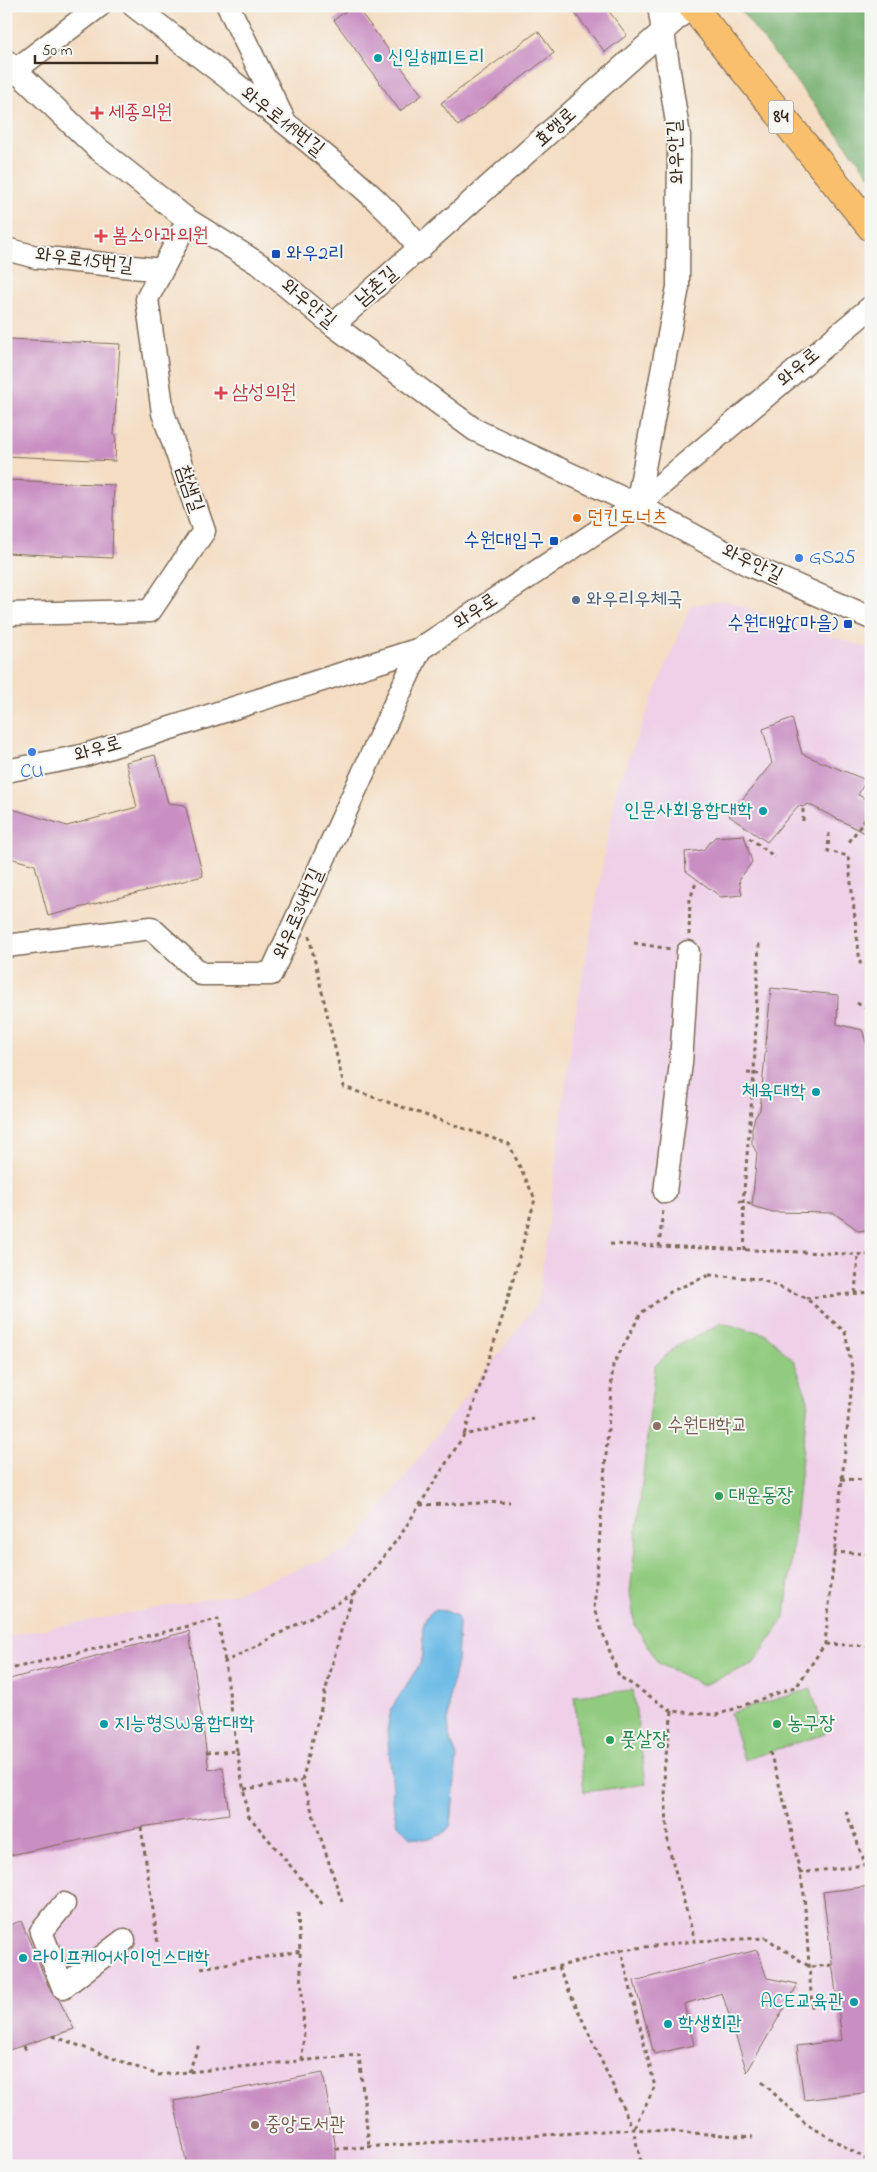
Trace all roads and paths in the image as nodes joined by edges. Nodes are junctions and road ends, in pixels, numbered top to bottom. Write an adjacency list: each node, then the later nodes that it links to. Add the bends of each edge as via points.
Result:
1 (99, 6): 7 (street)
2 (134, 6): 8 (street, 와우로119번길)
3 (228, 6): 8 (street)
4 (659, 6): 6 (street, 와우안길)
5 (691, 6): 6 (street, 효행로); 10 (main road, 효행로 / 84)
6 (663, 31): 12 (street, 효행로); 16 (street, 와우안길, via 679,136 678,287)
7 (9, 70): 9 (street, 와우안길, via 97,148)
8 (284, 121): 12 (street, 와우로119번길, via 361,186 404,227)
9 (188, 220): 13 (street, 참샘길); 15 (street, 와우안길, via 262,266)
10 (871, 227)
11 (6, 249): 13 (street, 와우로15번길, via 36,257)
12 (420, 249): 15 (street, 남촌길)
13 (162, 270): 17 (street, 참샘길, via 147,299 163,413 204,531 150,611)
14 (871, 307): 16 (street, 와우로)
15 (333, 325): 16 (street, 와우안길, via 475,430)
16 (637, 505): 18 (street, 와우안길, via 750,565); 19 (street, 와우로)
17 (6, 614)
18 (871, 618)
19 (420, 649): 20 (street, 와우로, via 82,756); 29 (street, 와우로34번길)
20 (6, 771)
21 (803, 807): 23 (path)
22 (866, 818): 26 (path)
23 (803, 821)
24 (828, 833): 34 (path, via 828,851 848,856 860,963)
25 (749, 838): 27 (path)
26 (849, 842)
27 (775, 857)
28 (697, 880): 33 (path, via 690,899)
29 (302, 907): 32 (street, 와우로34번길, via 271,974 201,974 151,928); 52 (path, via 344,1087 509,1144 535,1199 505,1309)
30 (759, 942): 38 (path)
31 (634, 943): 33 (path)
32 (6, 946)
33 (688, 952): 40 (street, via 681,1063)
34 (871, 965)
35 (857, 1003): 36 (path)
36 (871, 1011)
37 (747, 1073): 38 (path)
38 (754, 1074): 39 (path); 41 (path)
39 (764, 1074)
40 (665, 1192): 44 (path)
41 (741, 1202): 42 (path); 45 (path)
42 (752, 1204)
43 (610, 1244): 44 (path)
44 (659, 1247): 45 (path)
45 (745, 1251): 47 (path)
46 (871, 1255): 47 (path)
47 (858, 1256): 49 (path)
48 (871, 1292): 49 (path)
49 (855, 1293): 50 (path)
50 (806, 1298): 53 (path, via 845,1332 847,1341 853,1373); 64 (path, via 759,1279 709,1275 672,1291 641,1313 613,1365 594,1609 619,1676)
51 (534, 1419): 52 (path)
52 (464, 1435): 56 (path)
53 (841, 1479): 54 (path); 57 (path)
54 (871, 1480)
55 (510, 1502): 56 (path)
56 (420, 1505): 59 (path)
57 (833, 1552): 58 (path); 60 (path)
58 (871, 1554)
59 (354, 1594): 62 (path); 68 (path, via 342,1627)
60 (825, 1644): 61 (path); 64 (path, via 797,1686 717,1715)
61 (871, 1646)
62 (225, 1662): 63 (path, via 218,1619); 65 (path)
63 (6, 1670)
64 (672, 1711): 80 (path, via 664,1770 668,1845)
65 (237, 1751): 67 (path); 69 (path)
66 (770, 1752): 73 (path, via 789,1819)
67 (206, 1754)
68 (302, 1781): 69 (path); 75 (path)
69 (244, 1789): 77 (path, via 248,1815)
70 (846, 1811): 72 (path)
71 (141, 1827): 81 (path)
72 (865, 1865): 73 (path); 74 (path)
73 (799, 1873): 86 (path, via 804,1894)
74 (871, 1880)
75 (342, 1902)
76 (64, 1904): 79 (street, via 41,1932 63,1988)
77 (324, 1906)
78 (298, 1913): 83 (path)
79 (124, 1940)
80 (695, 1941): 82 (path); 86 (path, via 766,1938)
81 (158, 1944)
82 (621, 1950): 85 (path); 97 (path, via 655,2087)
83 (301, 1951): 87 (path); 94 (path)
84 (832, 1965): 86 (path)
85 (558, 1967): 88 (path); 97 (path)
86 (810, 1967): 89 (path)
87 (201, 1968)
88 (511, 1980)
89 (812, 2008)
90 (53, 2036): 95 (path, via 158,2075)
91 (198, 2044): 95 (path)
92 (24, 2046): 93 (path)
93 (26, 2054)
94 (302, 2060): 95 (path); 99 (path, via 359,2055)
95 (189, 2072)
96 (762, 2082): 101 (path, via 805,2123)
97 (633, 2129): 98 (path); 99 (path); 102 (path)
98 (753, 2137)
99 (369, 2147): 100 (path)
100 (336, 2149)
101 (871, 2162)
102 (642, 2166)

